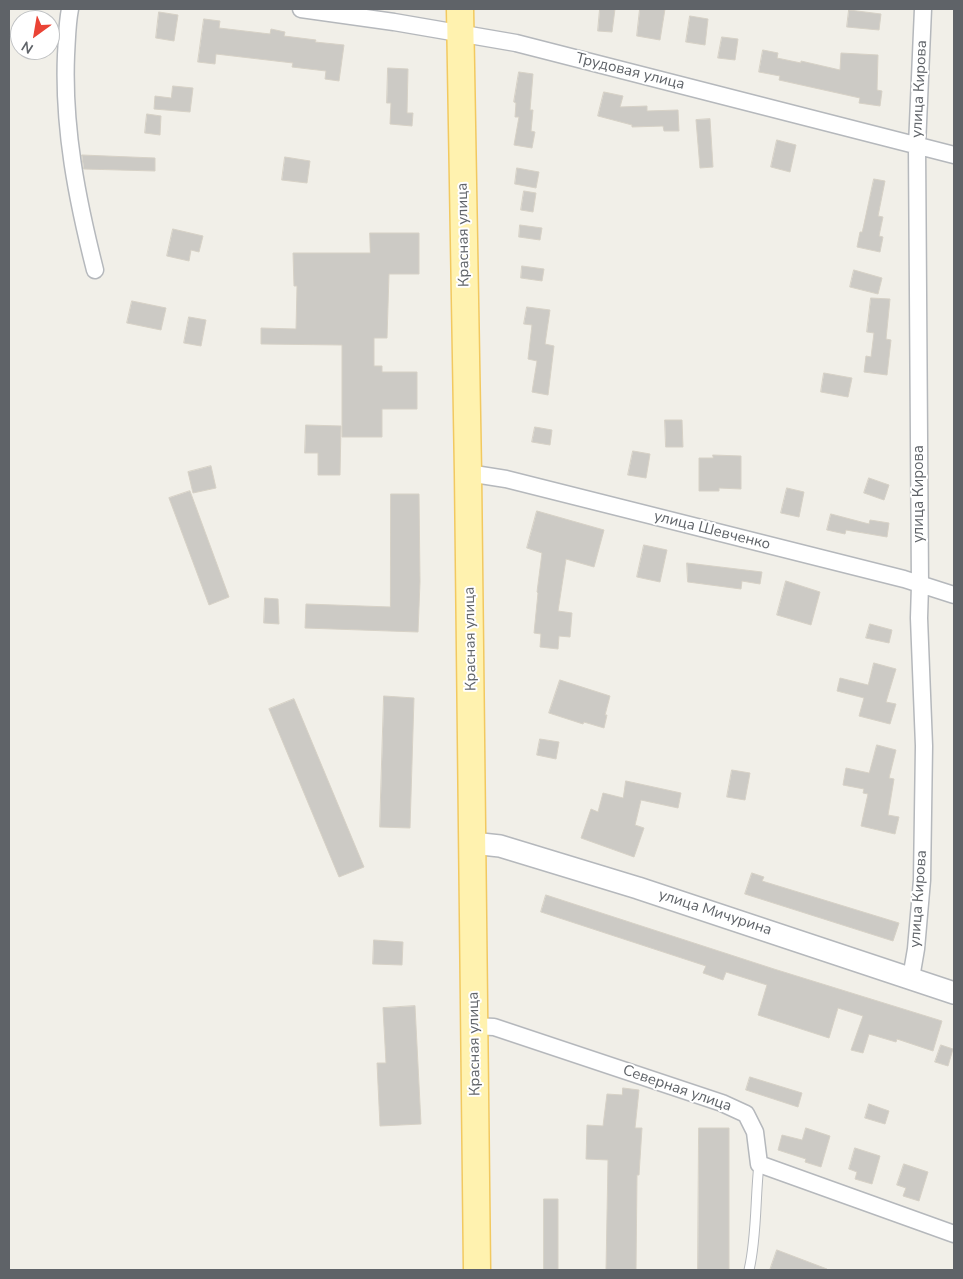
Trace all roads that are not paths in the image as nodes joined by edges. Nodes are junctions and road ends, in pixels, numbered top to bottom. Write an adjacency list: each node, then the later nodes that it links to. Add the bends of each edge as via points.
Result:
1 (70, 9): 7 (street, via 65,85 71,159)
2 (301, 9): 4 (street, Трудовая улица)
3 (923, 9): 5 (street, улица Кирова)
4 (460, 21): 5 (street, Трудовая улица, via 516,43); 8 (main road, Красная улица)
5 (917, 146): 6 (street, Трудовая улица); 9 (street, улица Кирова)
6 (954, 155)
7 (95, 270)
8 (468, 473): 9 (street, улица Шевченко, via 506,479); 11 (main road, Красная улица)
9 (920, 585): 10 (street, улица Шевченко); 12 (street, улица Кирова, via 924,746 922,880)
10 (954, 596)
11 (472, 843): 12 (street, улица Мичурина, via 500,846 638,888); 14 (main road, Красная улица)
12 (911, 978): 13 (street, улица Мичурина)
13 (954, 993)
14 (474, 1026): 15 (street, Северная улица, via 494,1027 722,1103 746,1114 755,1132); 17 (main road, Красная улица)
15 (759, 1164): 16 (street); 18 (lane)
16 (954, 1234)
17 (477, 1270)
18 (749, 1270)

